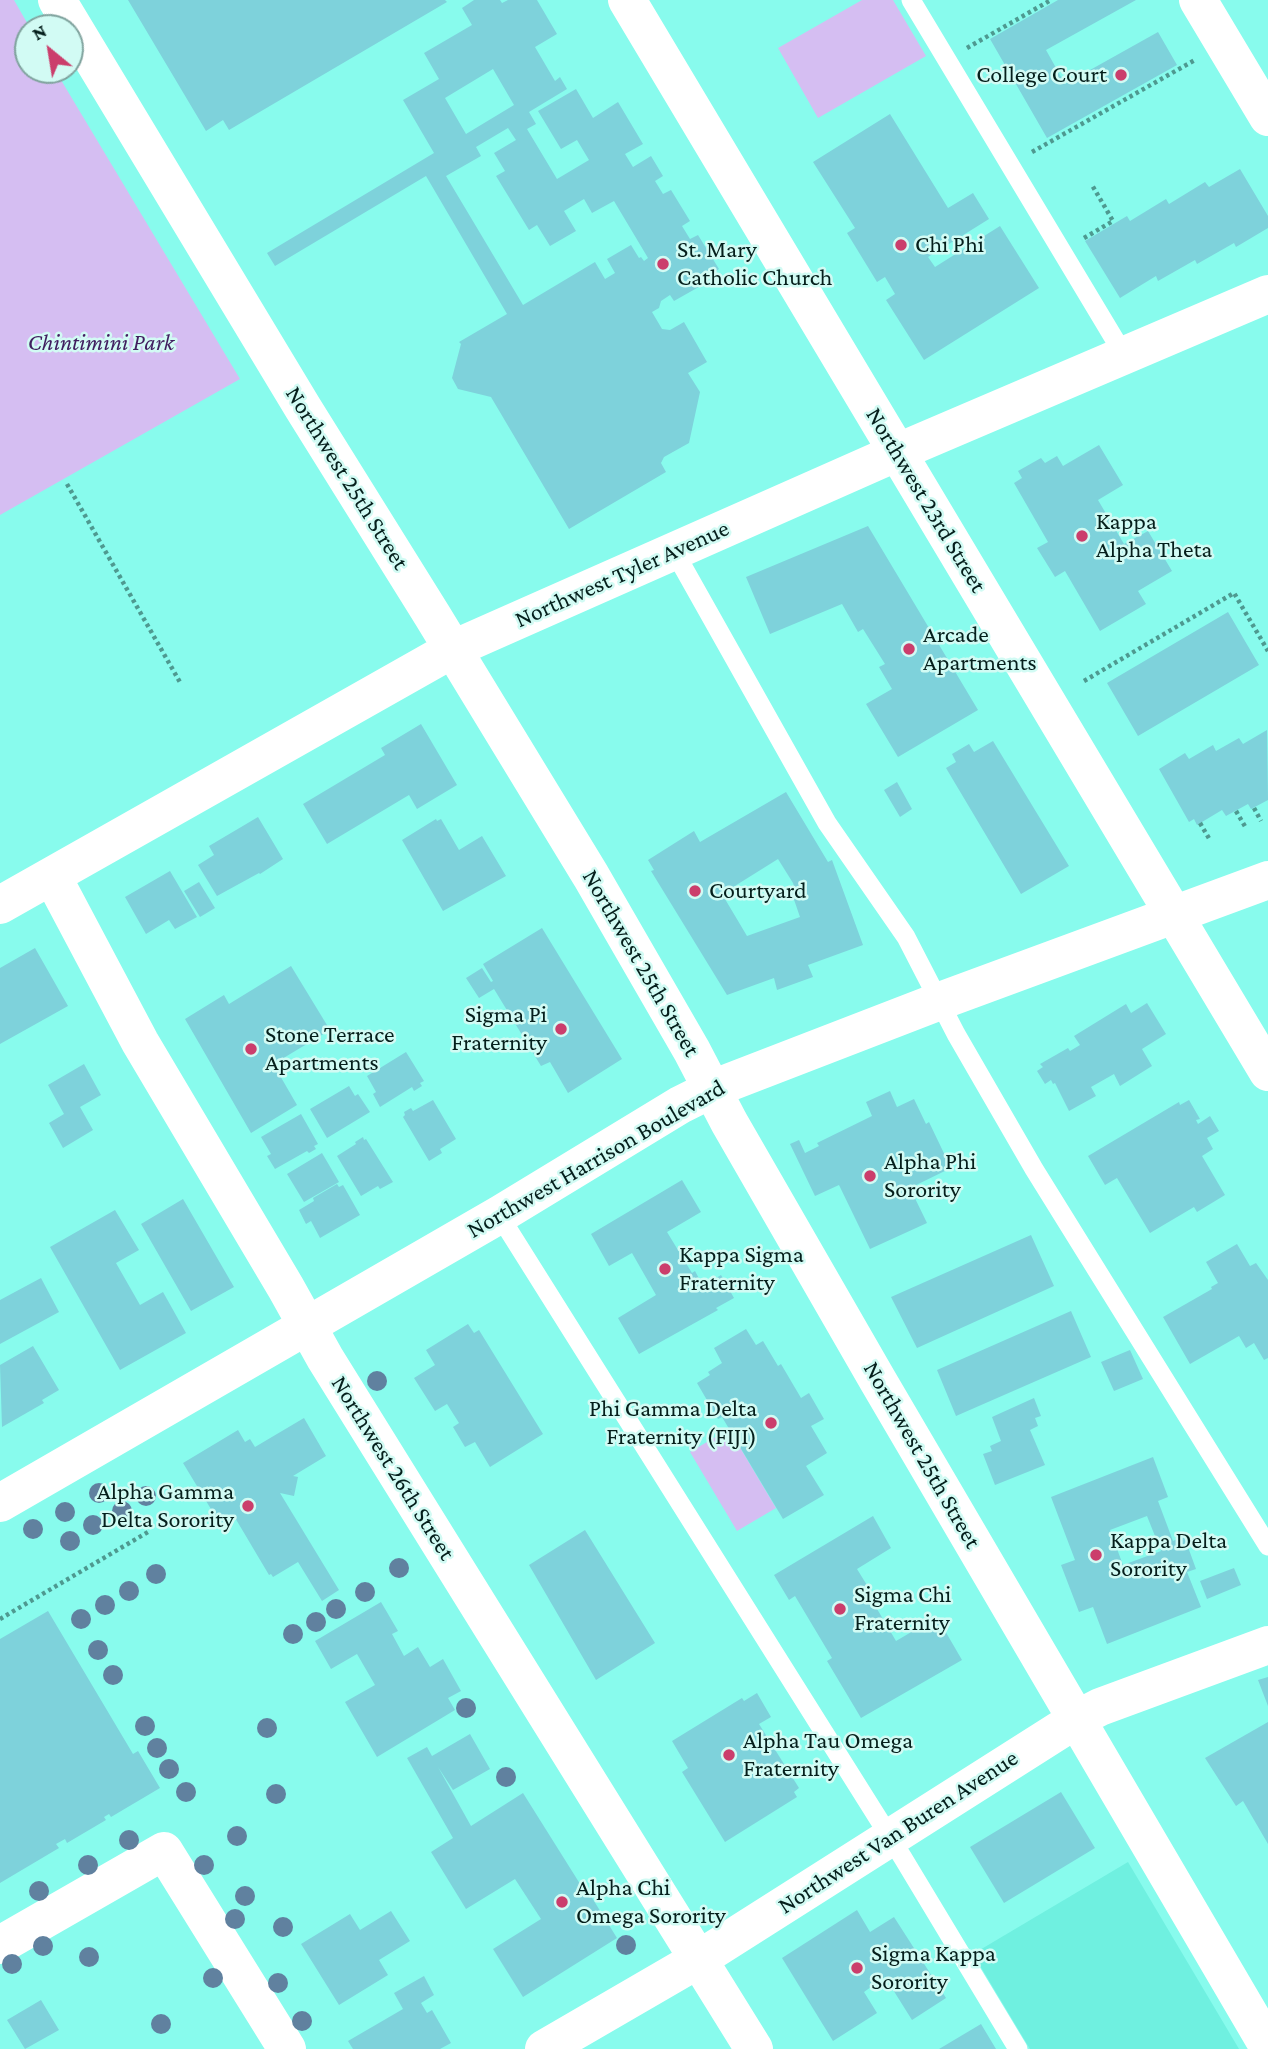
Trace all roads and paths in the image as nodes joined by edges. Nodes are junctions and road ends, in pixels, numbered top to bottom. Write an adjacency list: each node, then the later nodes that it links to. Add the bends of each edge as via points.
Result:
1 (57, 0): 17 (street, Northwest 25th Street)
2 (911, 0): 7 (lane)
3 (1051, 0): 7 (path)
4 (1199, 0): 8 (street)
5 (635, 2): 14 (street, Northwest 23rd Street)
6 (1205, 54): 9 (path)
7 (947, 60): 9 (lane)
8 (1268, 117)
9 (1009, 164): 11 (lane)
10 (1092, 186): 11 (path, via 1112,221 1077,242 1086,256)
11 (1070, 265): 13 (lane)
12 (1268, 294): 13 (street, Northwest Tyler Avenue)
13 (1124, 355): 14 (street, Northwest Tyler Avenue)
14 (898, 452): 16 (street, Northwest Tyler Avenue); 30 (street, Northwest 23rd Street)
15 (67, 484): 20 (path)
16 (674, 551): 17 (street, Northwest Tyler Avenue); 31 (lane, via 827,823 906,937)
17 (453, 649): 27 (street, Northwest Tyler Avenue); 33 (street, Northwest 25th Street)
18 (1268, 651): 19 (path, via 1234,593)
19 (1084, 681)
20 (181, 684)
21 (1254, 808): 23 (path)
22 (1236, 811): 25 (path)
23 (1261, 821)
24 (1200, 823): 26 (path)
25 (1246, 828)
26 (1210, 840)
27 (52, 876): 29 (street, Northwest Tyler Avenue); 35 (street, Northwest 26th Street, via 140,1042)
28 (1268, 880): 30 (street, Northwest Harrison Boulevard)
29 (0, 905)
30 (1174, 914): 31 (street, Northwest Harrison Boulevard); 32 (street, Northwest 23rd Street)
31 (940, 1001): 33 (street, Northwest Harrison Boulevard); 38 (lane, via 1034,1169)
32 (1268, 1072)
33 (712, 1089): 34 (street, Northwest Harrison Boulevard); 41 (street, Northwest 25th Street)
34 (499, 1215): 35 (street, Northwest Harrison Boulevard); 42 (lane)
35 (306, 1324): 36 (street, Northwest Harrison Boulevard); 44 (street, Northwest 26th Street)
36 (0, 1503)
37 (148, 1532): 39 (path)
38 (1268, 1546)
39 (0, 1619)
40 (1268, 1646): 41 (street, Northwest Van Buren Avenue)
41 (1077, 1719): 42 (street, Northwest Van Buren Avenue); 45 (street, Northwest 25th Street)
42 (890, 1838): 44 (street, Northwest Van Buren Avenue); 49 (lane)
43 (0, 1945): 46 (street, via 164,1851)
44 (698, 1959): 47 (street, Northwest Van Buren Avenue); 48 (street, Northwest 26th Street)
45 (1268, 2046)
46 (287, 2049)
47 (544, 2049)
48 (754, 2049)
49 (1018, 2049)

